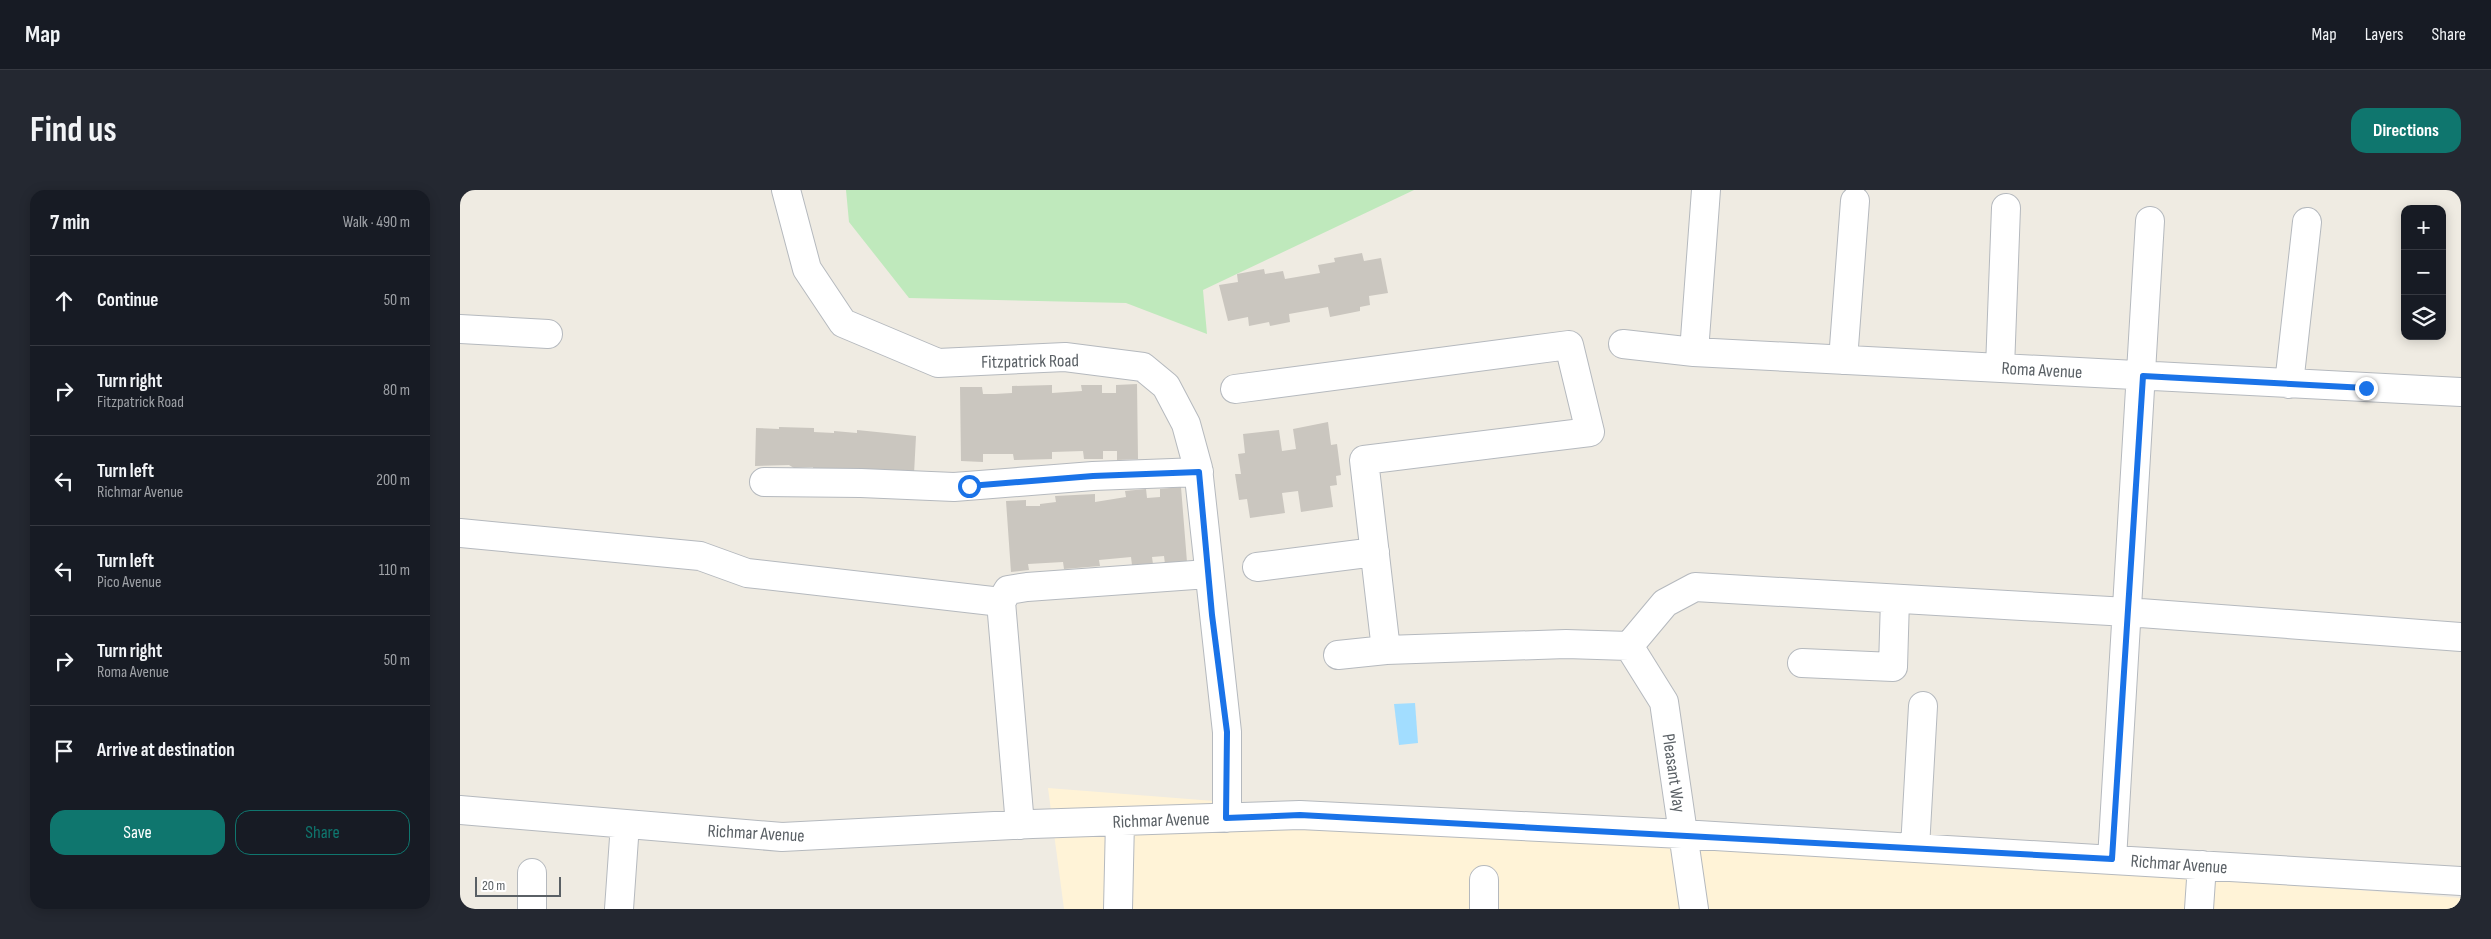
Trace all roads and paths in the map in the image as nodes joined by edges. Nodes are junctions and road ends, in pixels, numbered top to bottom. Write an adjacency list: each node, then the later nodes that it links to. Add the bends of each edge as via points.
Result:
1 (786, 190): 17 (street, Fitzpatrick Road, via 807,269 843,323 938,363 1066,358 1143,367 1166,386 1186,424)
2 (1706, 190): 10 (street)
3 (1855, 201): 11 (street)
4 (2006, 208): 12 (street)
5 (2150, 221): 13 (street)
6 (2307, 222): 14 (street)
7 (460, 329): 8 (street)
8 (548, 334)
9 (1622, 344): 10 (street, Roma Avenue)
10 (1694, 352): 11 (street, Roma Avenue)
11 (1843, 360): 12 (street, Roma Avenue)
12 (2000, 368): 13 (street, Roma Avenue)
13 (2143, 376): 14 (street, Roma Avenue); 25 (street)
14 (2289, 384): 16 (street, Roma Avenue)
15 (1235, 389): 20 (street, via 1569,345 1590,432 1364,460)
16 (2461, 392)
17 (1199, 472): 18 (street, via 954,487); 22 (street, Fitzpatrick Road)
18 (764, 482)
19 (460, 533): 24 (street, via 700,556 747,573)
20 (1375, 552): 21 (street); 28 (street)
21 (1257, 567)
22 (1208, 574): 24 (street, via 1028,587 1008,590); 33 (street, Fitzpatrick Road, via 1227,732)
23 (1895, 599): 25 (street); 27 (street, via 1695,587 1665,603); 30 (street, via 1894,667)
24 (1001, 602): 36 (street)
25 (2127, 612): 26 (street); 39 (street)
26 (2461, 637)
27 (1630, 646): 28 (street, via 1566,644); 37 (street, Pleasant Way, via 1664,702)
28 (1386, 650): 29 (street)
29 (1338, 655)
30 (1802, 663)
31 (1923, 706): 38 (street)
32 (460, 810): 35 (street, Richmar Avenue)
33 (1226, 818): 34 (street, Richmar Avenue); 37 (street, Richmar Avenue, via 1300,815)
34 (1120, 821): 36 (street, Richmar Avenue); 46 (street)
35 (625, 824): 36 (street, Richmar Avenue, via 782,837); 45 (street)
36 (1020, 825)
37 (1682, 834): 38 (street, Richmar Avenue); 48 (street, Pleasant Way)
38 (1915, 848): 39 (street, Richmar Avenue)
39 (2112, 859): 40 (street, Richmar Avenue)
40 (2202, 865): 43 (street, Richmar Avenue); 49 (street)
41 (532, 873): 44 (street)
42 (1484, 880): 47 (street)
43 (2461, 881)
44 (532, 909)
45 (619, 909)
46 (1118, 909)
47 (1484, 909)
48 (1694, 909)
49 (2199, 909)

